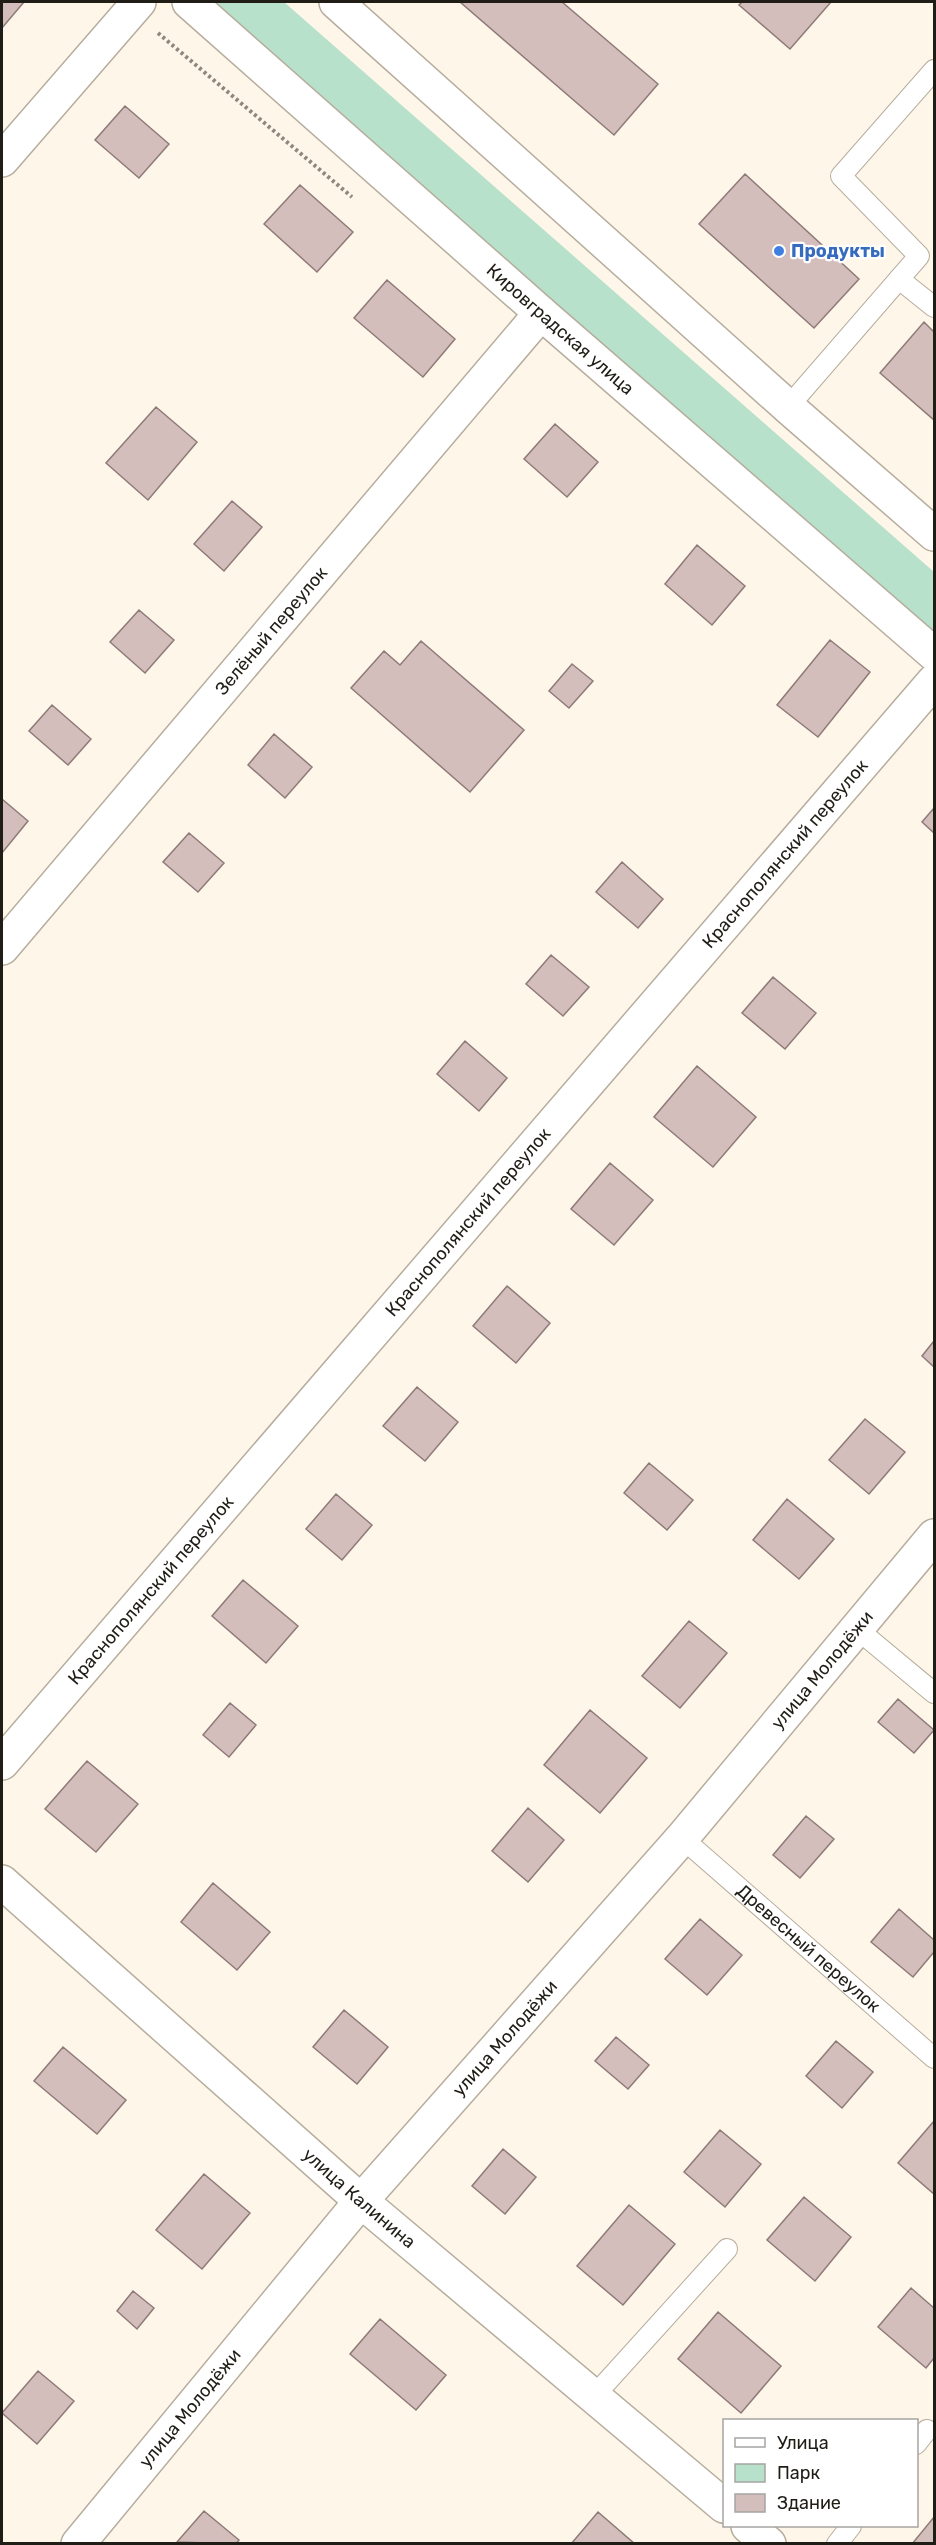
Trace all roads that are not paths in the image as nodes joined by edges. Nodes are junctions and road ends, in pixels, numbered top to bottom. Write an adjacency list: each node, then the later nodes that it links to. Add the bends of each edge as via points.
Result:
1 (139, 2): 5 (street)
2 (189, 2): 8 (street, Кировградская улица)
3 (336, 2): 9 (street)
4 (934, 70): 6 (lane, via 841,176 919,256)
5 (2, 160)
6 (899, 279): 7 (lane); 9 (lane)
7 (934, 307)
8 (541, 314): 11 (street, Кировградская улица); 13 (street, Зелёный переулок)
9 (788, 407): 10 (street)
10 (934, 534)
11 (934, 654)
12 (934, 681): 17 (street, Краснополянский переулок)
13 (2, 948)
14 (934, 1536): 15 (street, улица Молодёжи)
15 (857, 1629): 16 (lane); 18 (street, улица Молодёжи)
16 (934, 1693)
17 (2, 1763)
18 (682, 1838): 20 (lane, Древесный переулок); 21 (street, улица Молодёжи)
19 (2, 1882): 21 (street, улица Калинина)
20 (934, 2058)
21 (361, 2201): 23 (street, улица Калинина); 27 (street, улица Молодёжи)
22 (727, 2249): 23 (lane)
23 (594, 2396): 24 (street, улица Калинина)
24 (723, 2505)
25 (749, 2527): 28 (street)
26 (850, 2527): 29 (lane)
27 (86, 2541)
28 (770, 2544)
29 (837, 2544)

